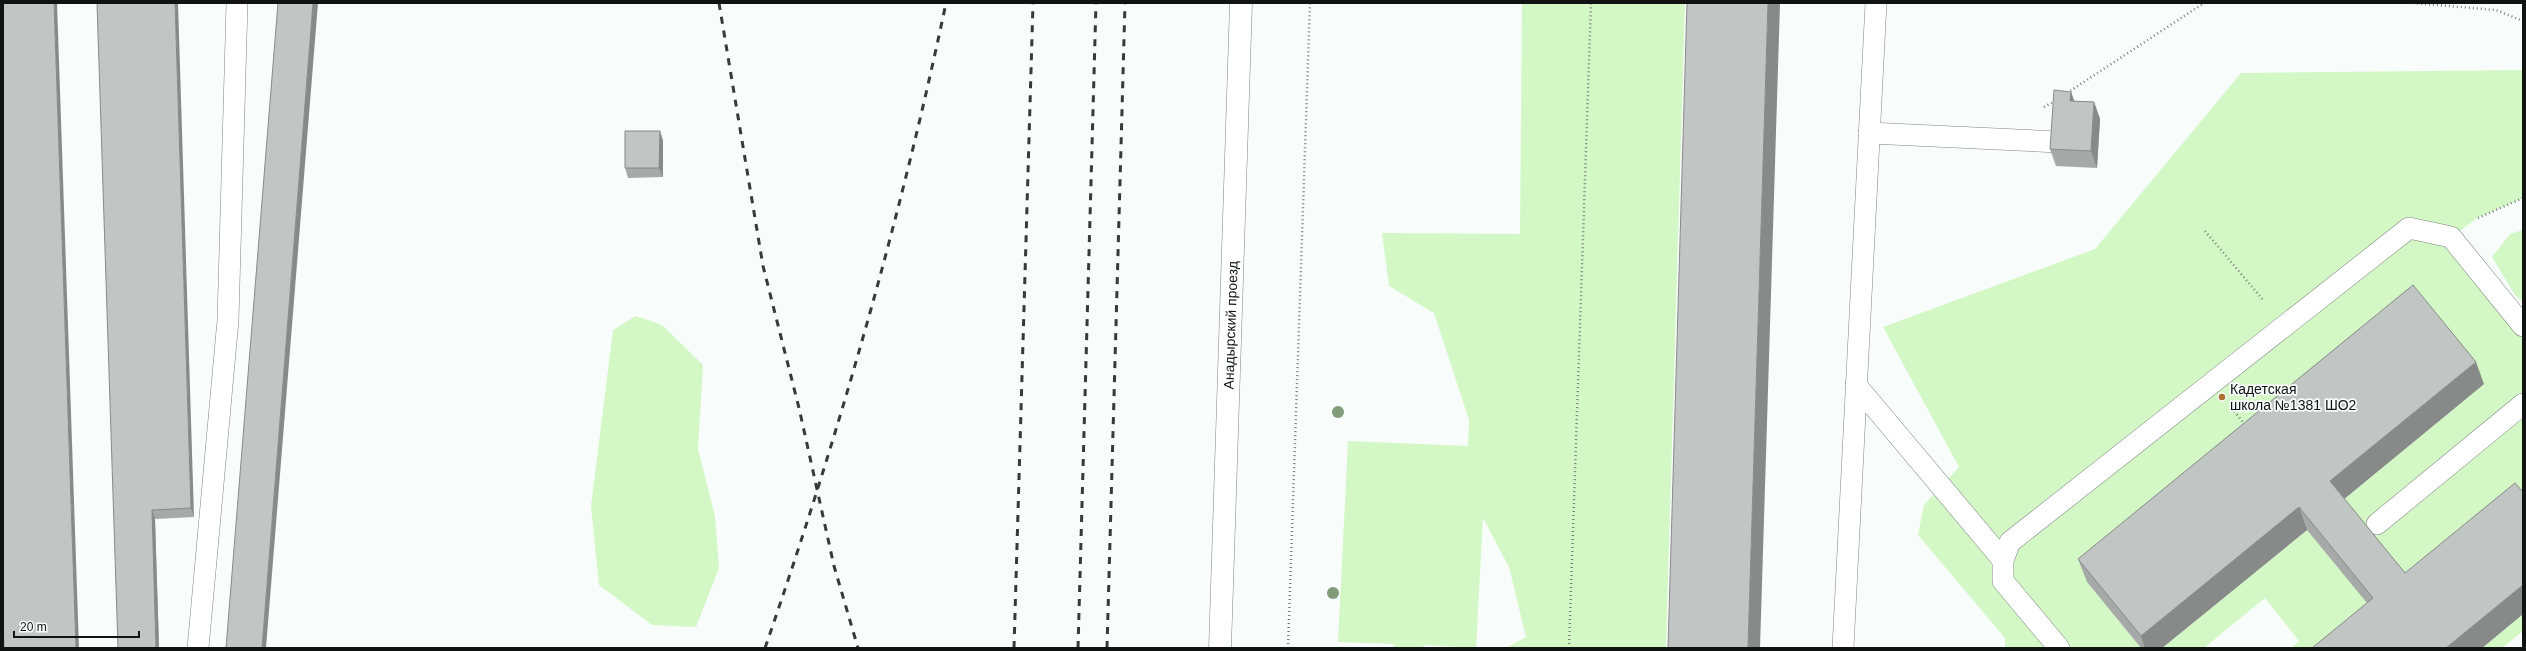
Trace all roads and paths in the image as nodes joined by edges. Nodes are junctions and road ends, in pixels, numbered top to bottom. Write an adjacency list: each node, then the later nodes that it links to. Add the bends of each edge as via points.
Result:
1 (238, 3): 25 (lane, via 228,320)
2 (1241, 3): 26 (street, Анадырский проезд)
3 (1310, 3): 27 (path)
4 (1591, 3): 28 (path)
5 (1876, 3): 11 (lane)
6 (2204, 3): 9 (path)
7 (2413, 3): 8 (path, via 2496,10)
8 (2523, 21)
9 (2064, 95)
10 (2058, 99): 12 (path, via 2038,110)
11 (1869, 132): 12 (lane); 20 (lane)
12 (2032, 140): 13 (lane)
13 (2058, 142)
14 (2523, 198): 16 (path, via 2477,218)
15 (2206, 231): 17 (path)
16 (2451, 238): 17 (lane, via 2409,228); 18 (lane)
17 (2285, 326): 19 (lane)
18 (2523, 326)
19 (2212, 383): 22 (path); 24 (lane, via 2010,542)
20 (1856, 385): 24 (lane); 29 (lane)
21 (2523, 404): 23 (lane)
22 (2249, 430)
23 (2377, 524)
24 (2003, 560): 30 (lane, via 2003,581)
25 (198, 648)
26 (1220, 648)
27 (1288, 648)
28 (1569, 648)
29 (1843, 648)
30 (2059, 648)

